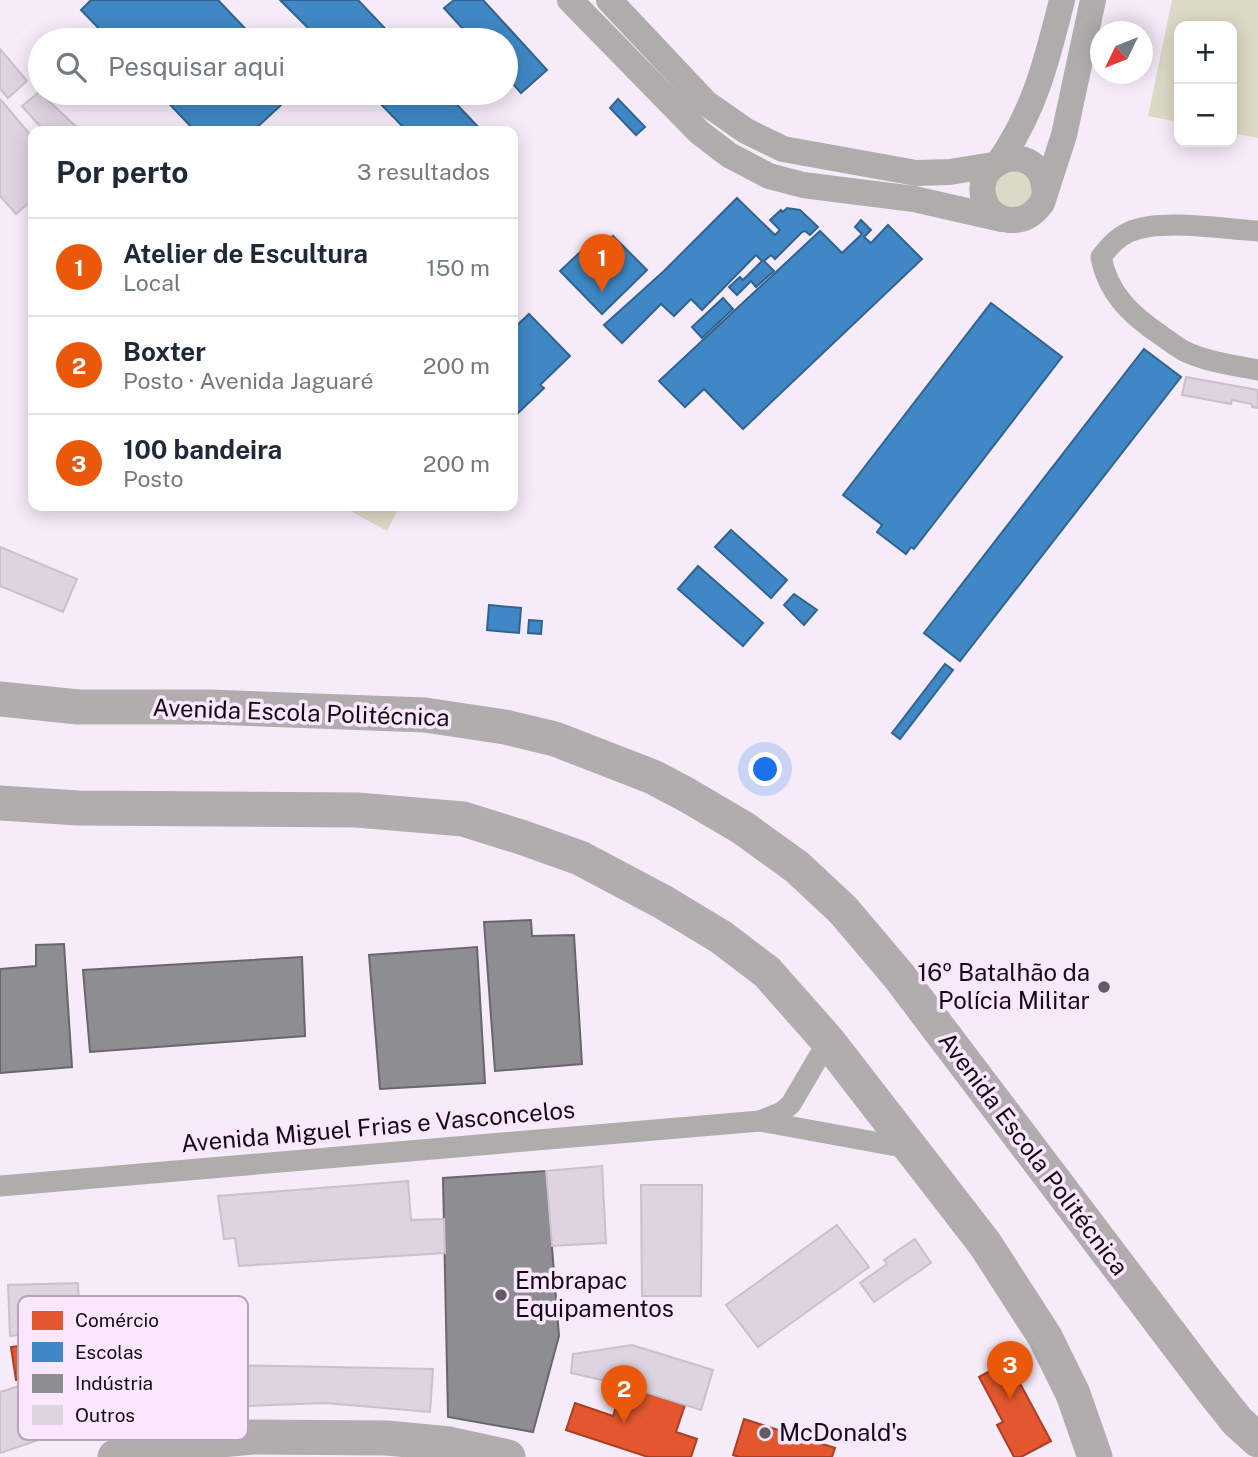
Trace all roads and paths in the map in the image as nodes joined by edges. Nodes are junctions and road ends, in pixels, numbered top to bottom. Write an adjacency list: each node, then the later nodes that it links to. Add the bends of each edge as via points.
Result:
1 (570, 0): 7 (street, via 699,132 729,155 769,176 803,185 915,199)
2 (610, 0): 5 (street, via 706,103 746,131 783,149 916,173)
3 (1062, 0): 5 (street, via 1032,103 1017,136)
4 (1093, 0): 6 (street, via 1064,135)
5 (996, 163): 6 (street, via 1012,158 1029,162 1041,175); 7 (street, via 984,178 982,194 989,210)
6 (1045, 191): 7 (street, via 1035,213 1019,221)
7 (1002, 219)
8 (1258, 231): 9 (street, via 1164,225 1142,228 1112,243 1101,257 1112,288 1128,312 1144,324 1184,350)
9 (1258, 370)
10 (0, 699): 18 (highway, Avenida Escola Politécnica, via 78,707 425,715 505,727 555,738 653,777 743,828 797,866 843,909 899,976 1210,1387)
11 (0, 803): 12 (highway, via 357,810 463,819 580,858 722,937 767,972)
12 (828, 1041): 13 (street, Avenida Miguel Frias e Vasconcelos, via 791,1104); 14 (highway)
13 (760, 1121): 14 (street, Avenida Miguel Frias e Vasconcelos); 15 (street, Avenida Miguel Frias e Vasconcelos)
14 (914, 1150): 21 (highway, via 985,1244 1045,1336 1073,1394)
15 (0, 1185)
16 (248, 1437): 20 (highway, via 387,1438 449,1444)
17 (225, 1440): 19 (highway)
18 (1258, 1440)
19 (115, 1457)
20 (508, 1457)
21 (1095, 1457)

